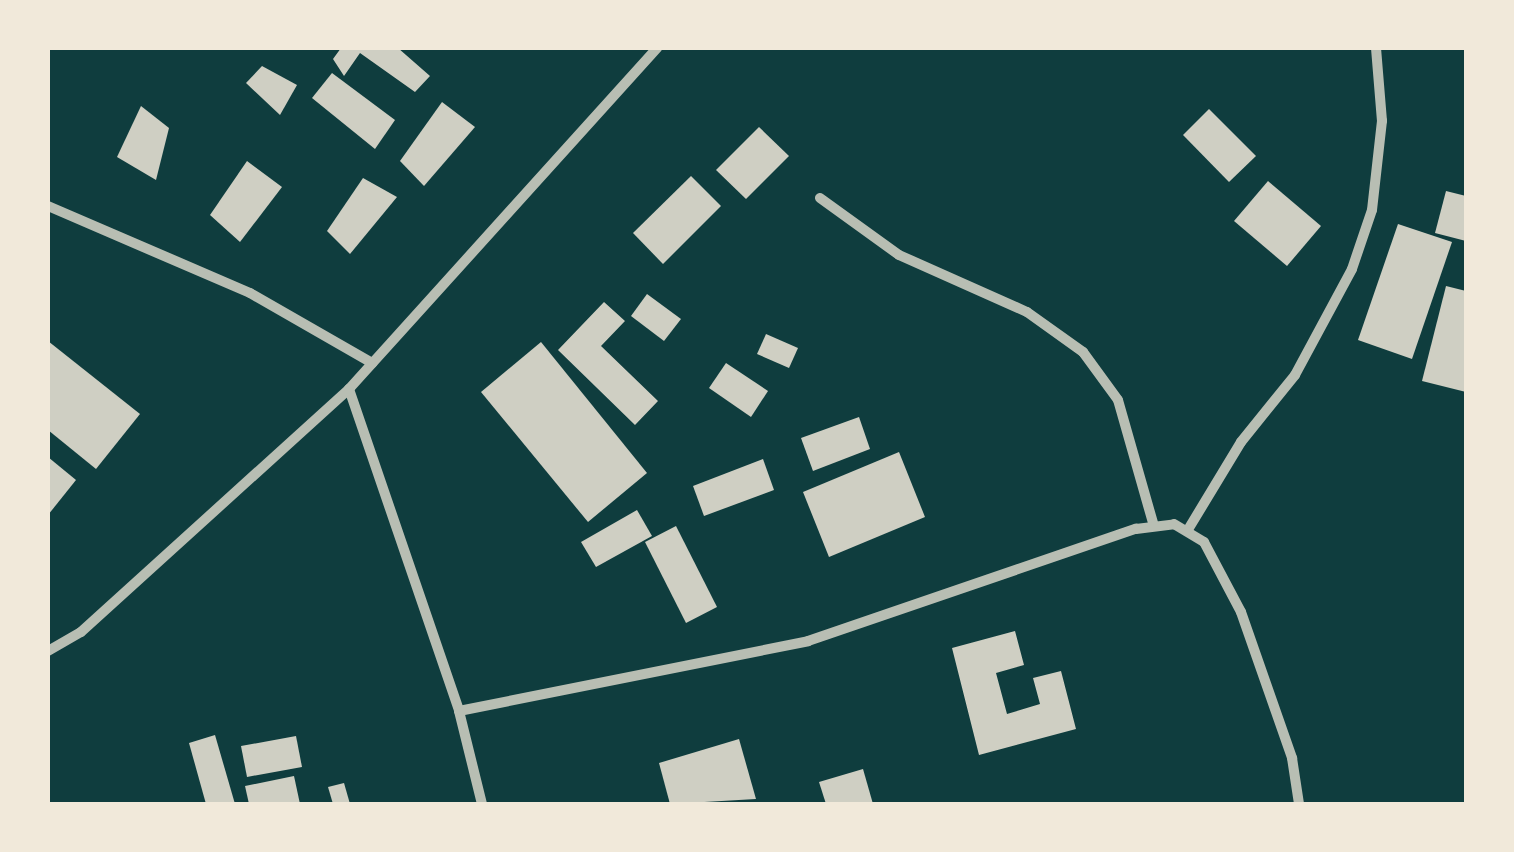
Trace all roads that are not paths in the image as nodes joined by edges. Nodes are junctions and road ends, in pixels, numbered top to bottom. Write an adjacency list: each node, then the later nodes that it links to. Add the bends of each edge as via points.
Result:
1 (657, 48): 5 (street)
2 (1376, 48): 8 (street, via 1382,121 1372,210 1352,268 1294,375 1241,442)
3 (820, 198): 7 (street, via 899,255 1027,312 1082,352 1118,400)
4 (48, 206): 5 (street, via 250,293)
5 (372, 363): 6 (street)
6 (349, 389): 9 (street, via 80,632); 10 (street)
7 (1154, 526): 8 (street); 10 (street, via 808,641)
8 (1189, 528): 12 (street, via 1204,542 1240,612 1292,758)
9 (48, 651)
10 (459, 711): 11 (street)
11 (482, 804)
12 (1298, 804)

